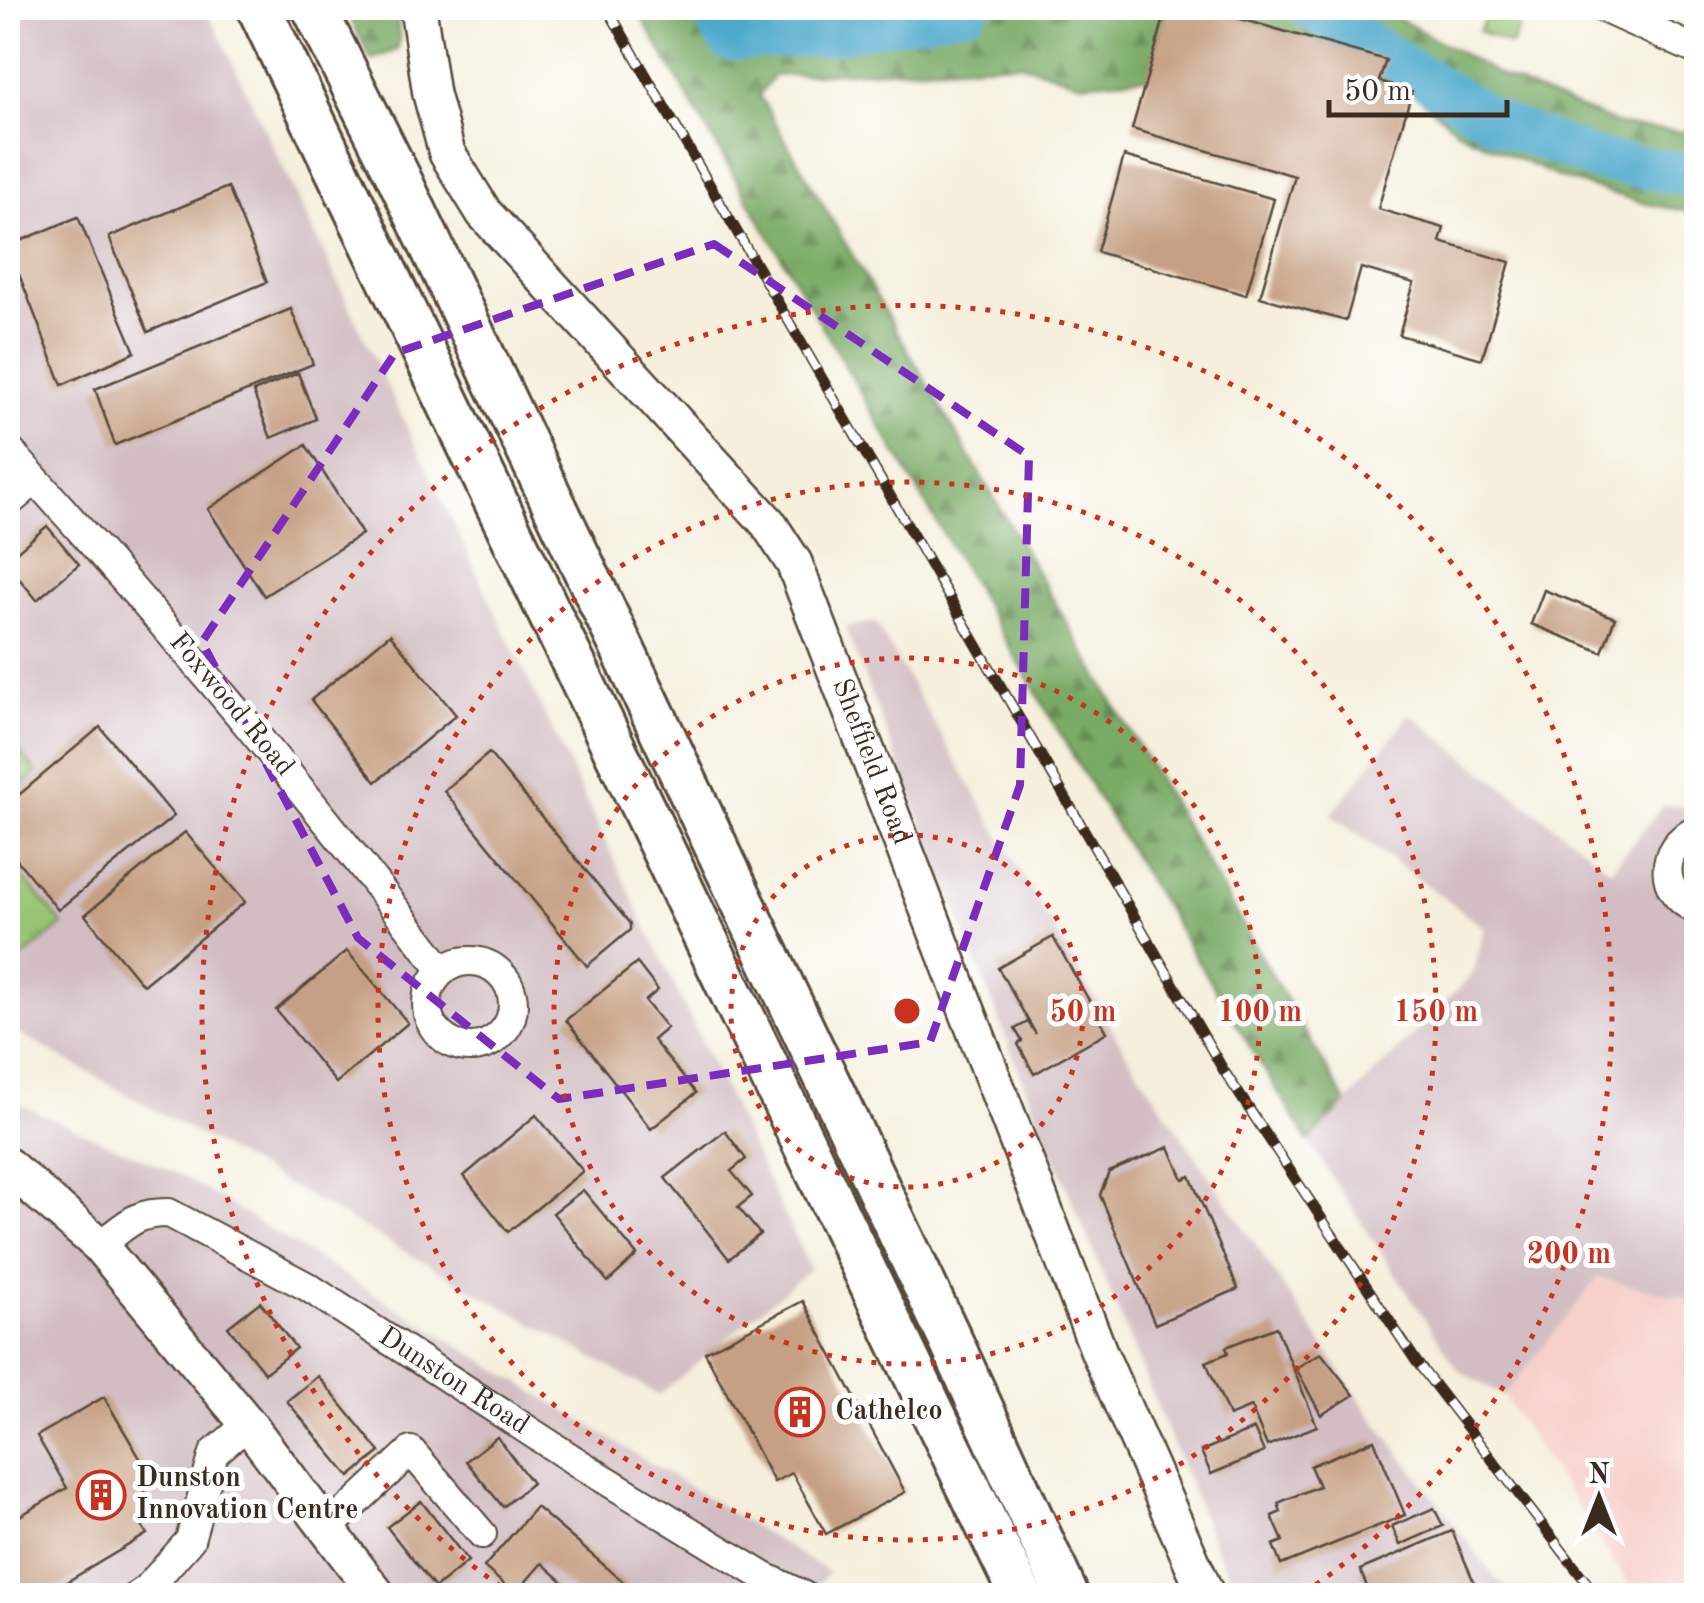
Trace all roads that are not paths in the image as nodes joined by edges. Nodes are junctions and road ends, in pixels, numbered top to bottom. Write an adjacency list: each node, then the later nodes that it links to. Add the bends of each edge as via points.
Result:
1 (259, 8): 20 (highway)
2 (314, 8): 21 (highway)
3 (1603, 8): 5 (street)
4 (419, 13): 22 (main road, Sheffield Road, via 448,152 484,213 768,522 794,564 1100,1352)
5 (1696, 50)
6 (8, 449): 7 (street, Foxwood Road)
7 (36, 480): 8 (street); 11 (street, Foxwood Road, via 184,646)
8 (8, 503)
9 (1696, 832): 10 (street, via 1677,844 1667,868 1676,896)
10 (1696, 909)
11 (442, 970)
12 (8, 1166): 13 (main road)
13 (99, 1246): 14 (main road); 19 (street, Dunston Road, via 147,1212 168,1212 308,1288 583,1466)
14 (248, 1424): 15 (main road); 17 (street, via 214,1453 190,1540)
15 (326, 1530): 16 (street, via 411,1451); 18 (main road)
16 (482, 1534)
17 (137, 1596)
18 (378, 1596)
19 (804, 1596)
20 (1021, 1596)
21 (1067, 1596)
22 (1207, 1596)

